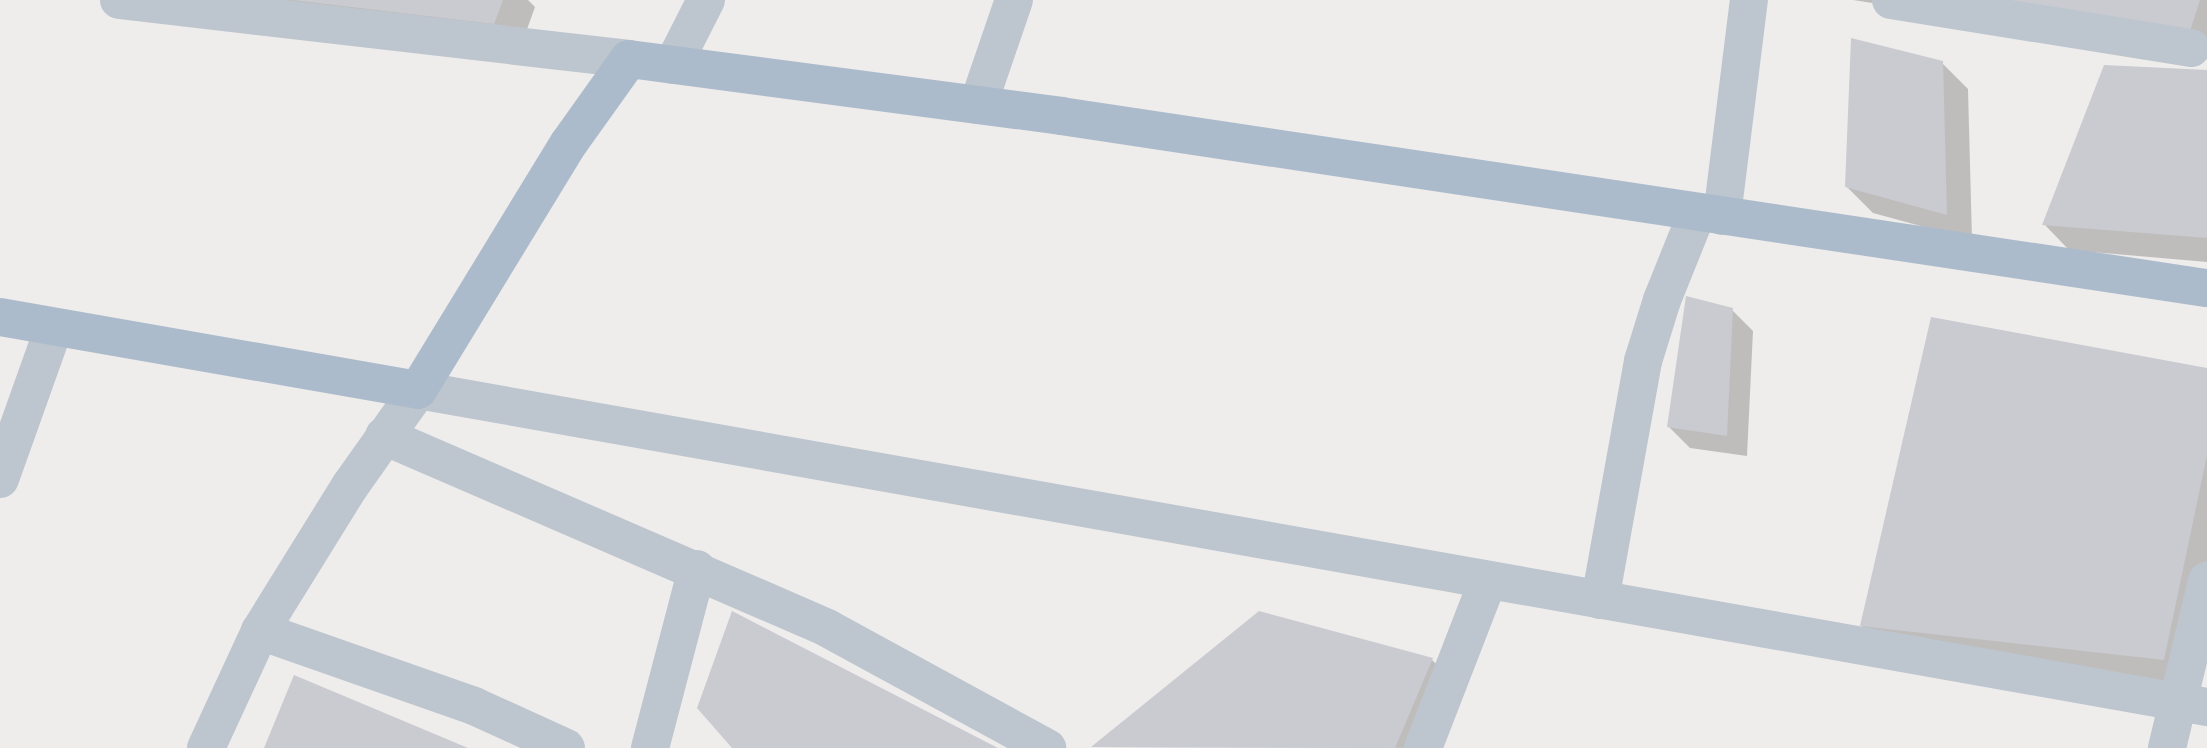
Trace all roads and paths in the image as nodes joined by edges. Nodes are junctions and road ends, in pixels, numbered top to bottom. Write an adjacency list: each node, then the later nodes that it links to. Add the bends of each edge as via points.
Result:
1 (119, 0): 7 (street)
2 (706, 0): 8 (street)
3 (1014, 0): 9 (street)
4 (1749, 0): 10 (street)
5 (1891, 0): 6 (street)
6 (2191, 48)
7 (629, 59): 8 (main road); 14 (main road, via 569,143)
8 (673, 65): 9 (main road)
9 (978, 105): 10 (main road)
10 (1710, 214): 11 (main road); 20 (street, via 1661,300 1643,361)
11 (2207, 288)
12 (0, 317): 13 (main road)
13 (54, 327): 14 (main road); 16 (street)
14 (418, 390): 15 (street); 18 (street)
15 (384, 436): 17 (street); 21 (street)
16 (0, 478)
17 (697, 569): 25 (street); 26 (street, via 904,667)
18 (1488, 580): 20 (street); 27 (street)
19 (2207, 581): 22 (street)
20 (1600, 600): 22 (street)
21 (260, 631): 23 (street); 24 (street, via 474,706)
22 (2193, 705): 28 (street)
23 (206, 748)
24 (566, 748)
25 (650, 748)
26 (1046, 748)
27 (1423, 748)
28 (2167, 748)

